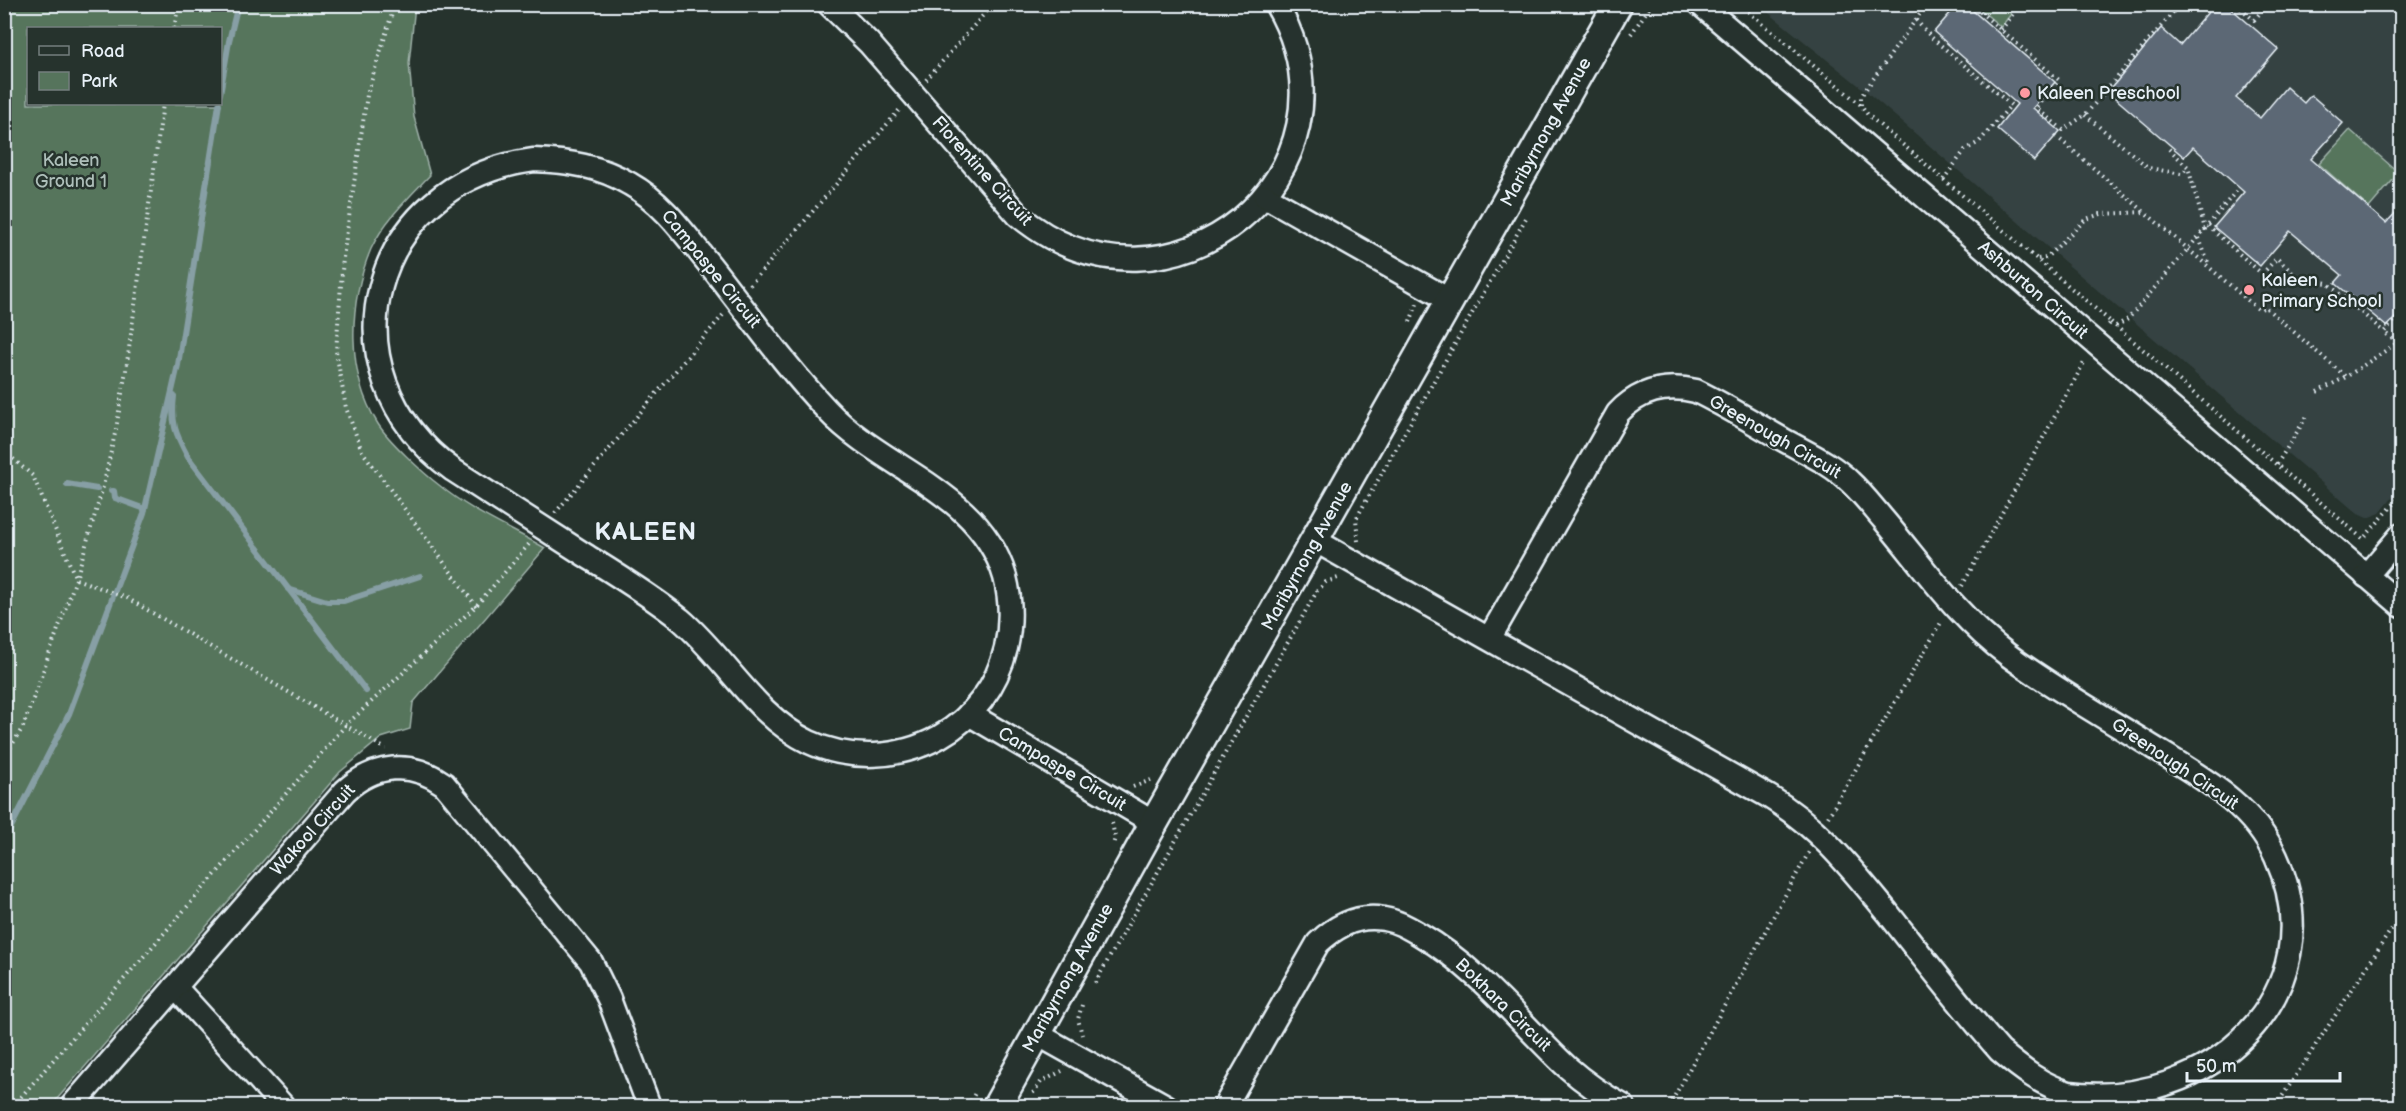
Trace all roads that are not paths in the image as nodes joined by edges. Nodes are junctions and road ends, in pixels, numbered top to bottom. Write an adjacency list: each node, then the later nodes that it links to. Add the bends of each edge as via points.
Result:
1 (829, 4): 5 (street, Florentine Circuit, via 854,26 1018,215 1050,238 1087,254 1126,260 1155,258 1184,252 1228,230)
2 (1276, 4): 5 (street, Florentine Circuit, via 1296,52 1300,109 1292,146)
3 (1618, 4): 6 (street, Maribyrnong Avenue)
4 (1700, 4): 9 (street, Ashburton Circuit)
5 (1264, 196): 6 (street)
6 (1451, 301): 8 (street, Maribyrnong Avenue)
7 (2402, 534): 9 (street)
8 (1316, 541): 11 (street, Greenough Circuit); 13 (street, Maribyrnong Avenue)
9 (2366, 576): 10 (street, Ashburton Circuit)
10 (2402, 606)
11 (1489, 639): 11 (street, Greenough Circuit, via 1768,796 1803,820 1848,864 2000,1051 2049,1085 2107,1100 2146,1099 2184,1088 2219,1069 2249,1043 2280,993 2292,935 2289,895 2267,840 2243,809 2212,784 2034,673 1990,641 1838,471 1696,391 1671,387 1647,392 1618,413)
12 (969, 714): 12 (street, Campaspe Circuit, via 926,743 893,754 840,752 807,741 778,722 667,608 437,458 409,429 389,394 377,345 379,296 391,258 426,208 458,184 495,168 534,160 584,165 613,175 655,202 841,424 961,508 985,534 1006,583 1010,600 1009,636 991,686); 13 (street, Campaspe Circuit)
13 (1154, 824): 15 (street, Maribyrnong Avenue)
14 (175, 987): 16 (street, Wakool Circuit); 17 (street); 18 (street, Wakool Circuit, via 354,783 375,771 411,768 434,777 453,793 591,962)
15 (1037, 1034): 19 (street, Maribyrnong Avenue); 20 (street)
16 (72, 1107)
17 (283, 1107)
18 (649, 1107)
19 (997, 1107)
20 (1166, 1107)
21 (1225, 1107): 22 (street, Bokhara Circuit, via 1318,943 1336,928 1371,918 1406,926 1456,958 1569,1069)
22 (1623, 1107)

